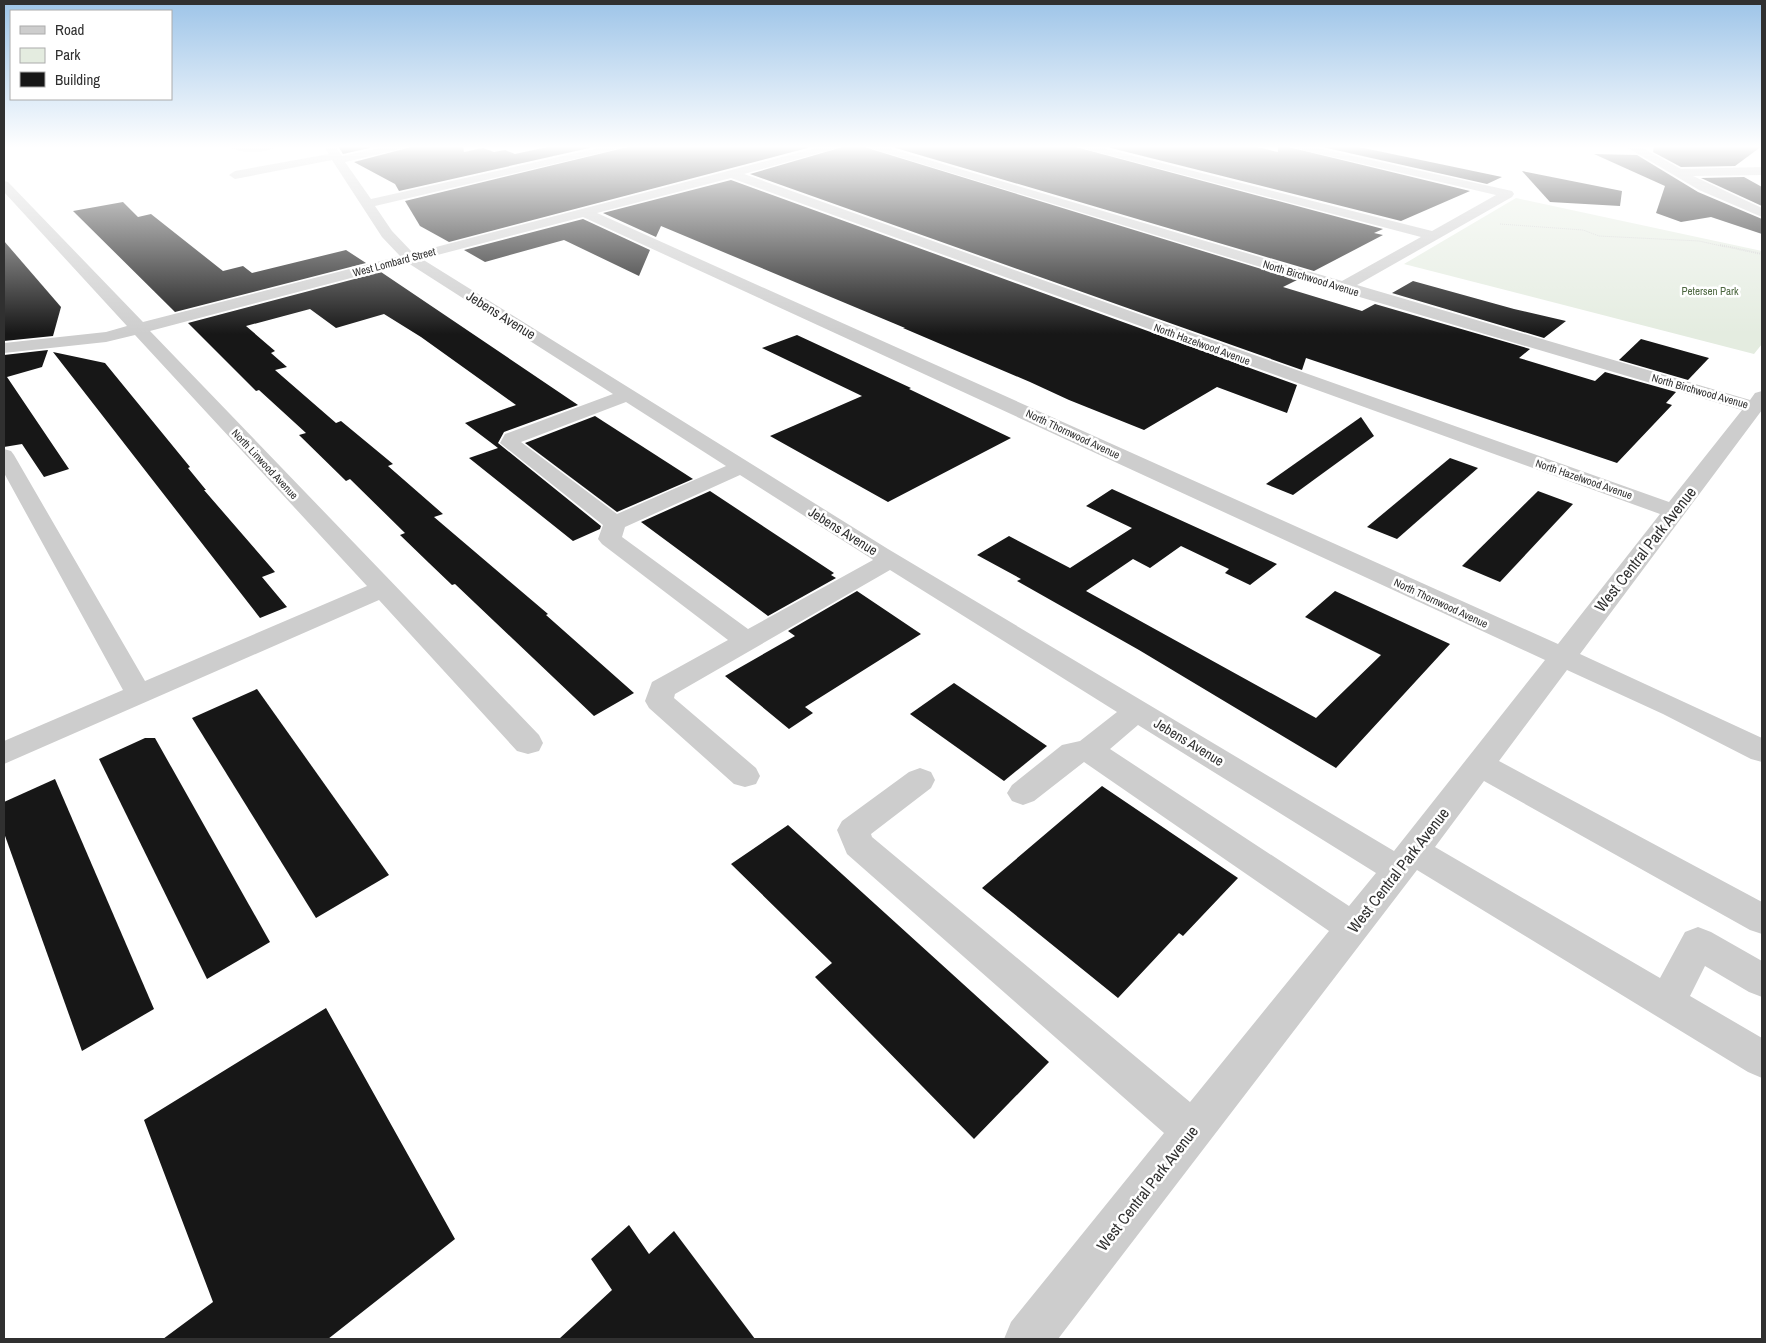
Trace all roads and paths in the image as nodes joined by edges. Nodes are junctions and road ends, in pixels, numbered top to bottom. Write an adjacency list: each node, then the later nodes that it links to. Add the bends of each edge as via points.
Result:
1 (26, 209): 14 (street, North Linwood Avenue)
2 (370, 209): 12 (street, Jebens Avenue, via 387,234)
3 (597, 209): 8 (street, West Lombard Street)
4 (828, 209): 20 (street, North Hazelwood Avenue)
5 (1079, 209): 13 (street, North Birchwood Avenue)
6 (1327, 209): 10 (street)
7 (1482, 209): 10 (street)
8 (584, 212): 12 (street, West Lombard Street); 25 (street, North Thornwood Avenue)
9 (1495, 224): 11 (path, via 1583,230 1599,236 1699,241)
10 (1435, 236): 13 (street)
11 (1762, 254)
12 (410, 258): 14 (street, West Lombard Street); 16 (street, Jebens Avenue)
13 (1342, 287): 17 (street, North Birchwood Avenue)
14 (138, 329): 15 (street, West Lombard Street); 23 (street, North Linwood Avenue)
15 (4, 348)
16 (628, 395): 19 (street, Jebens Avenue); 21 (street, via 512,438 510,443)
17 (1757, 408): 20 (street, West Central Park Avenue)
18 (4, 455): 26 (street)
19 (741, 466): 21 (street); 22 (street, Jebens Avenue)
20 (1674, 511): 25 (street, West Central Park Avenue)
21 (615, 522): 24 (street, via 610,538)
22 (890, 560): 24 (street); 27 (street, Jebens Avenue)
23 (382, 589): 26 (street); 28 (street, North Linwood Avenue)
24 (746, 642): 33 (street, via 662,689 660,702)
25 (1561, 658): 30 (street, North Thornwood Avenue, via 1673,707); 32 (street, West Central Park Avenue)
26 (139, 694): 31 (street)
27 (1137, 711): 29 (street); 36 (street, Jebens Avenue)
28 (528, 743)
29 (1089, 750): 35 (street, via 1073,753); 38 (street)
30 (1762, 751)
31 (4, 753)
32 (1480, 764): 36 (street, West Central Park Avenue); 37 (street)
33 (746, 776)
34 (920, 780): 42 (street, via 853,830 859,845)
35 (1023, 793)
36 (1406, 861): 38 (street, West Central Park Avenue); 40 (street, Jebens Avenue)
37 (1762, 918)
38 (1353, 928): 42 (street, West Central Park Avenue)
39 (1762, 980): 40 (street, via 1698,943)
40 (1667, 1002): 41 (street, Jebens Avenue)
41 (1762, 1059)
42 (1193, 1131): 43 (street, West Central Park Avenue)
43 (1028, 1339)

